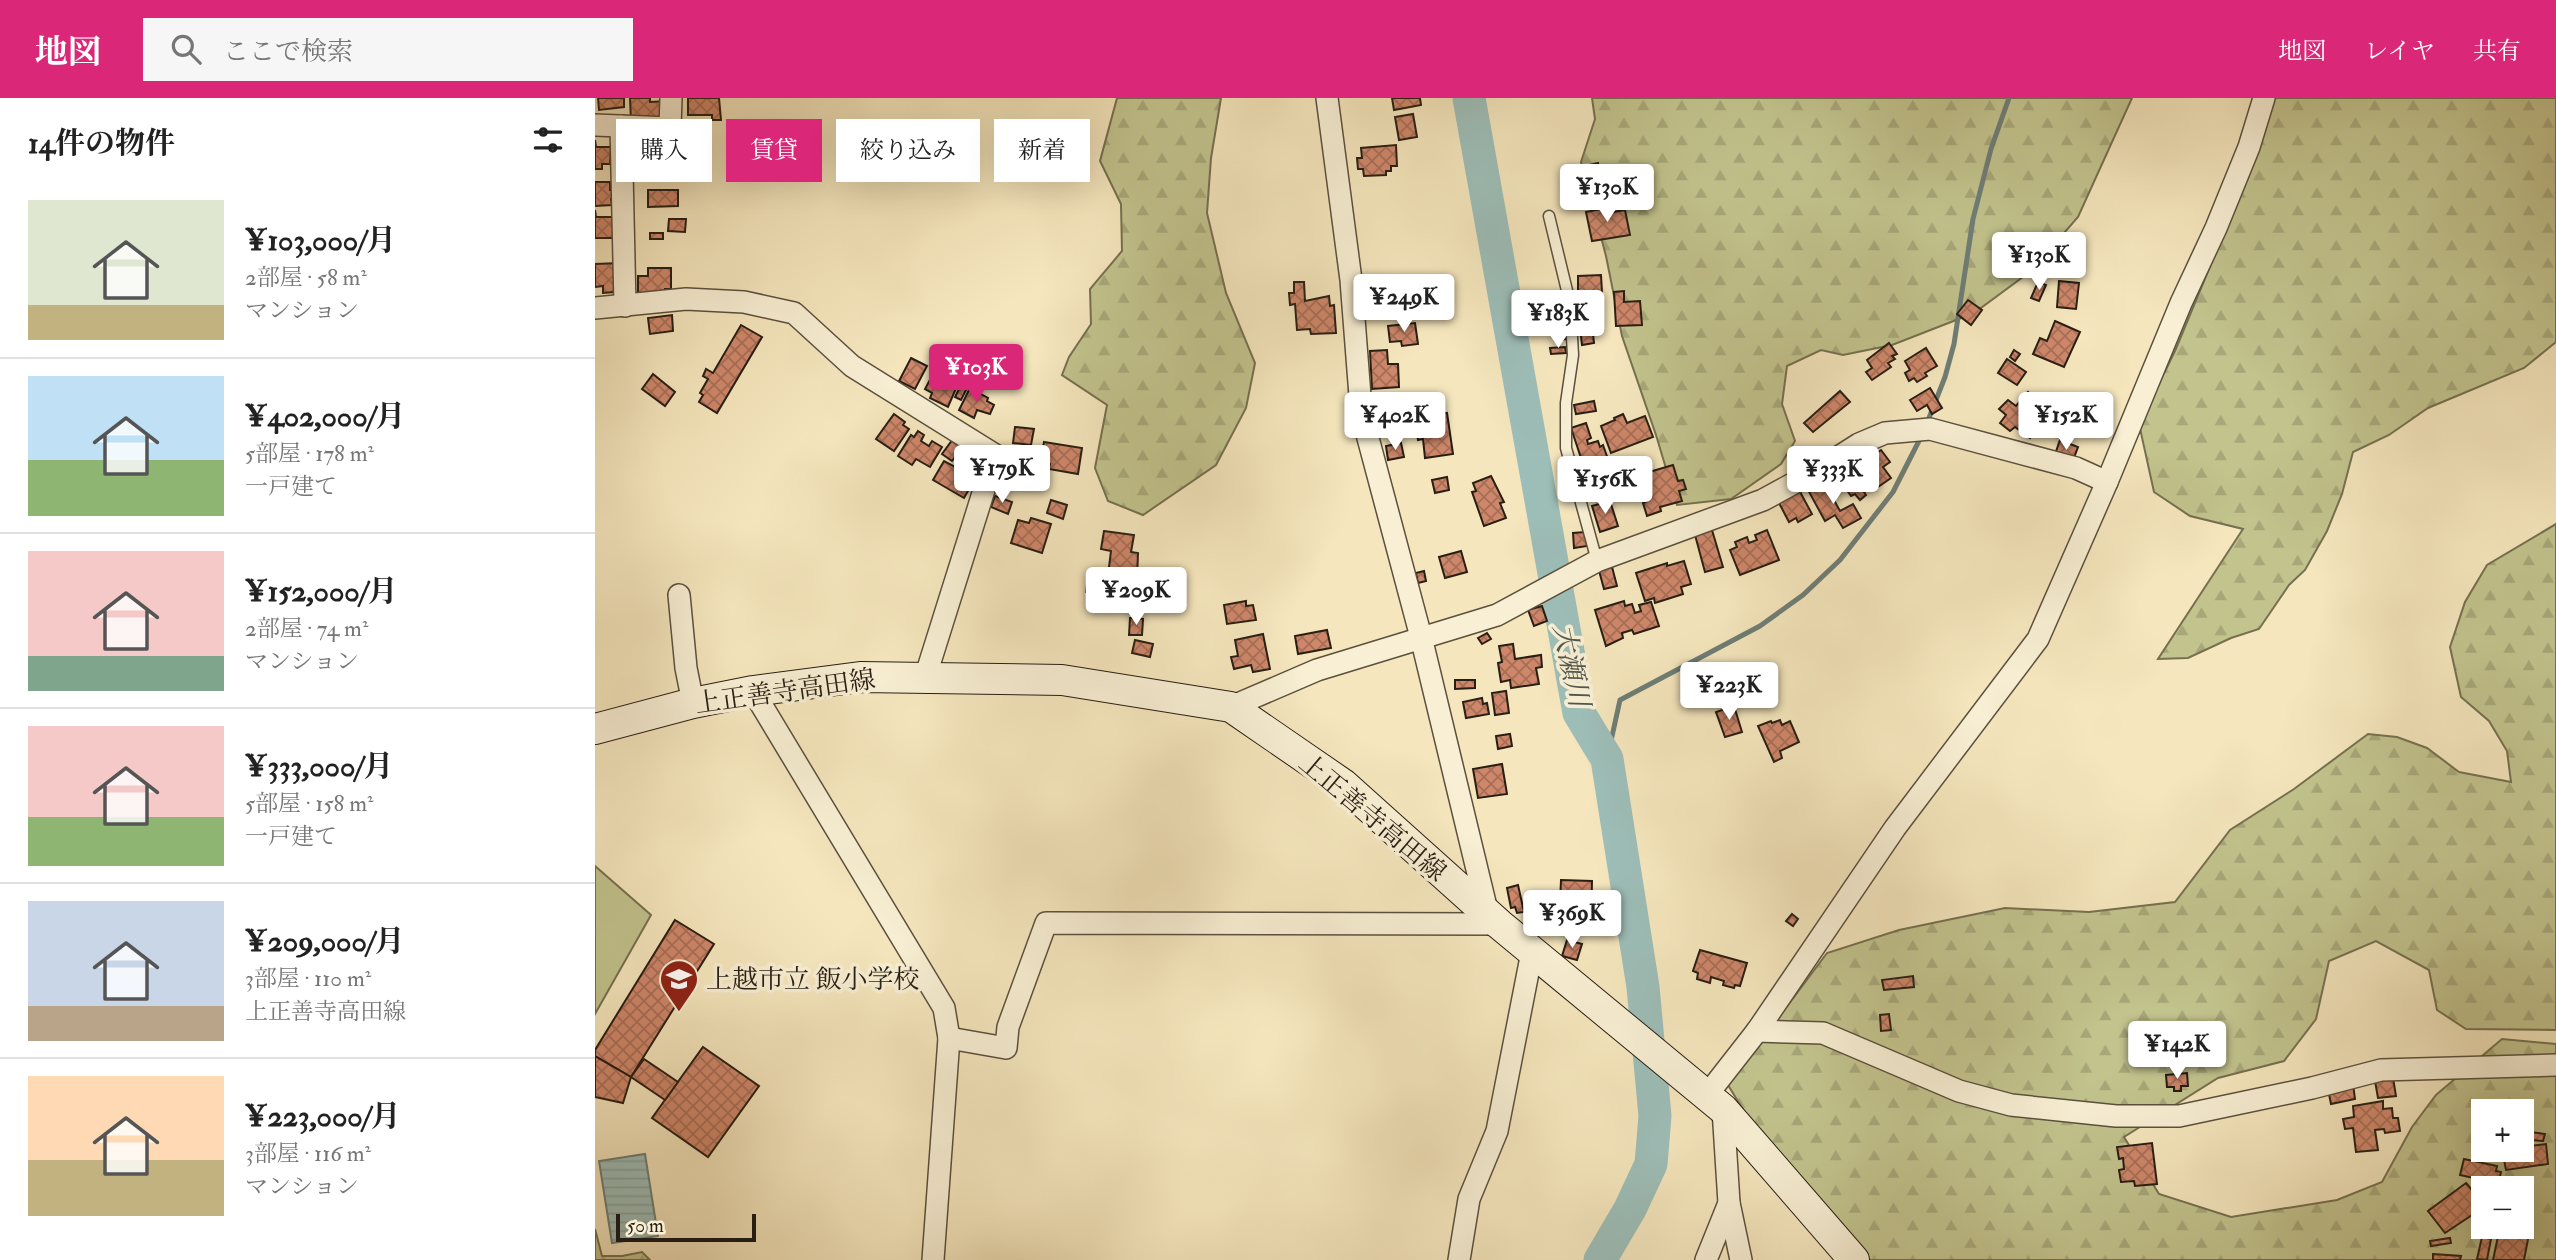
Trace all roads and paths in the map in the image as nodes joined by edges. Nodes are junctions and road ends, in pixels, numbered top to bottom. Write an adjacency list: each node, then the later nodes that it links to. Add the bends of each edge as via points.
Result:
1 (671, 98): 4 (street)
2 (1327, 98): 14 (street, via 1364,423)
3 (2264, 98): 11 (street, via 2249,147)
4 (670, 119)
5 (595, 125): 6 (street)
6 (616, 126)
7 (622, 182): 9 (street)
8 (1549, 216): 12 (lane, via 1570,303 1573,355 1566,448)
9 (625, 306): 10 (street); 15 (street, via 686,299 744,302 794,313 852,366 995,455)
10 (595, 308)
11 (2107, 482): 12 (street, via 2076,468 1930,429 1885,433 1763,500); 22 (street, via 2038,639 1895,828)
12 (1597, 561): 14 (street, via 1497,615)
13 (679, 595): 17 (street)
14 (1421, 638): 18 (street, via 1317,670); 20 (street)
15 (925, 678): 16 (main road, 上正善寺高田線, via 860,677); 18 (main road, 上正善寺高田線, via 1062,680)
16 (753, 691): 17 (main road, 上正善寺高田線); 23 (street, via 944,1008)
17 (693, 702): 19 (main road, 上正善寺高田線)
18 (1231, 707): 20 (main road, 上正善寺高田線, via 1343,784)
19 (595, 729)
20 (1494, 919): 21 (main road, 上正善寺高田線); 23 (street, via 1046,923 1008,1027 1006,1048)
21 (1532, 952): 25 (main road, 上正善寺高田線); 28 (street, via 1497,1131 1469,1199)
22 (1758, 1031): 24 (street, via 1822,1033 1959,1091 2011,1105 2116,1116 2179,1116 2381,1070); 25 (street)
23 (949, 1038): 27 (street)
24 (2556, 1065)
25 (1715, 1102): 26 (street); 31 (main road, 上正善寺高田線)
26 (1729, 1203): 29 (street); 30 (street)
27 (933, 1260)
28 (1459, 1260)
29 (1706, 1260)
30 (1741, 1260)
31 (1854, 1260)

